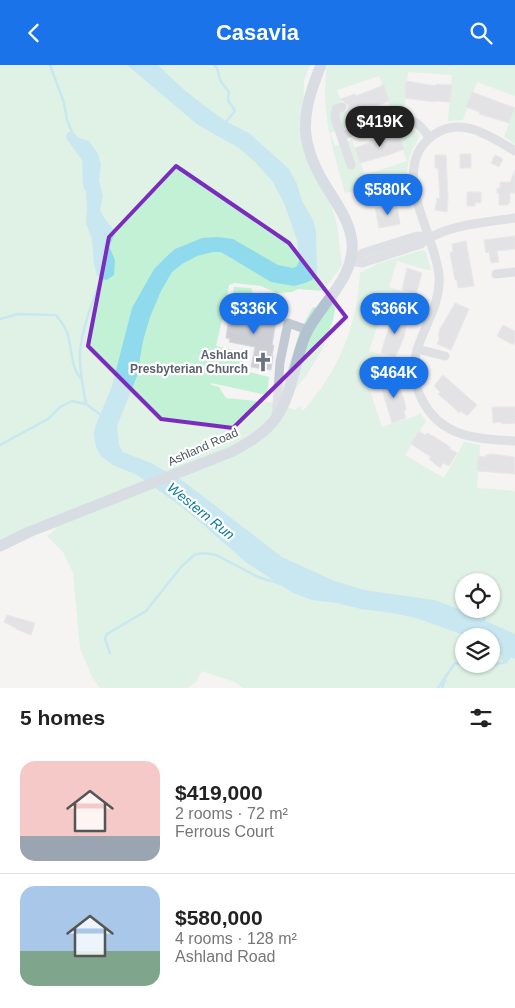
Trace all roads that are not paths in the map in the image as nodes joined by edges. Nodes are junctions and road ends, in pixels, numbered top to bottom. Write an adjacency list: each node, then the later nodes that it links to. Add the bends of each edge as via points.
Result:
1 (321, 65): 9 (main road, via 306,114 306,142 314,164 349,227)
2 (342, 107): 3 (street, via 336,109 335,118)
3 (341, 136): 4 (street, via 399,118 420,125); 6 (street)
4 (430, 138): 5 (street, via 451,128 471,128); 8 (street, via 417,156 414,178 418,207)
5 (515, 151)
6 (351, 165)
7 (515, 218): 8 (street, via 465,226)
8 (429, 237): 9 (street, via 417,235 363,253); 13 (street, via 438,267 439,287 434,310)
9 (351, 261): 12 (main road, Ashland Road, via 344,277)
10 (515, 272): 11 (street)
11 (496, 275)
12 (308, 330): 15 (main road, Ashland Road, via 288,395); 15 (street, via 288,323 280,362)
13 (417, 349): 14 (street); 16 (street, via 416,385 424,405 438,420 468,436)
14 (445, 356)
15 (276, 418): 17 (main road, Ashland Road, via 245,445)
16 (515, 441)
17 (0, 546)

